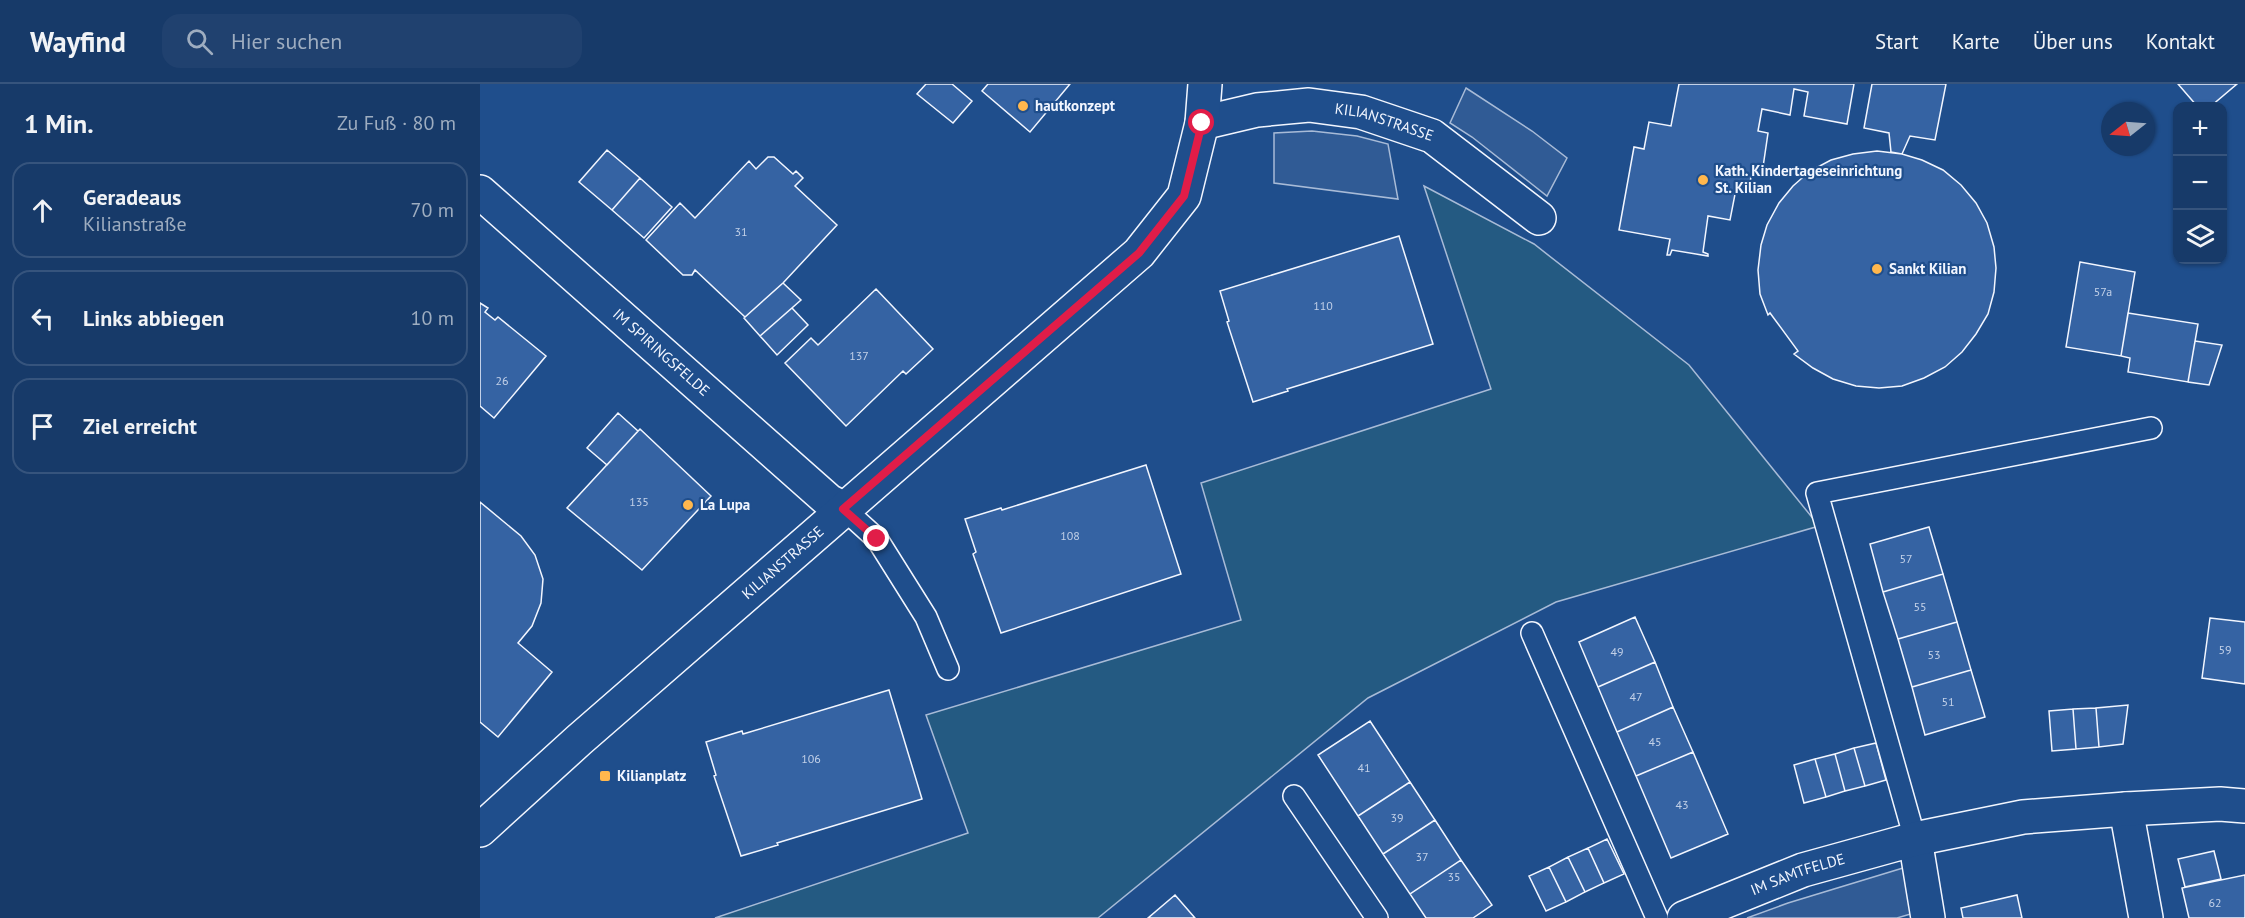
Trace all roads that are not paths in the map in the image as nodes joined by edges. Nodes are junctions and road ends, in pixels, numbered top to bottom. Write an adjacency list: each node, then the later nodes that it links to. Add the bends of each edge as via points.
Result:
1 (1205, 84): 2 (street, KILIANSTRASSE)
2 (1202, 123): 4 (street, KILIANSTRASSE, via 1257,110 1309,105 1361,112 1432,136); 6 (street, KILIANSTRASSE, via 1184,196 1139,253)
3 (480, 192): 6 (street, IM SPIRINGSFELDE, via 829,501)
4 (1539, 218)
5 (2151, 428): 13 (lane, via 1817,493)
6 (843, 509): 8 (lane, via 877,539 926,617); 12 (street, KILIANSTRASSE)
7 (1532, 633): 15 (lane)
8 (948, 669)
9 (1294, 796): 14 (lane)
10 (2245, 806): 11 (street, IM SAMTFELDE)
11 (2126, 809): 13 (street, IM SAMTFELDE, via 2024,817); 18 (street)
12 (480, 830)
13 (1915, 839): 16 (street, IM SAMTFELDE, via 1803,870); 17 (street)
14 (1377, 918)
15 (1657, 918)
16 (1684, 918)
17 (1928, 918)
18 (2146, 918)

